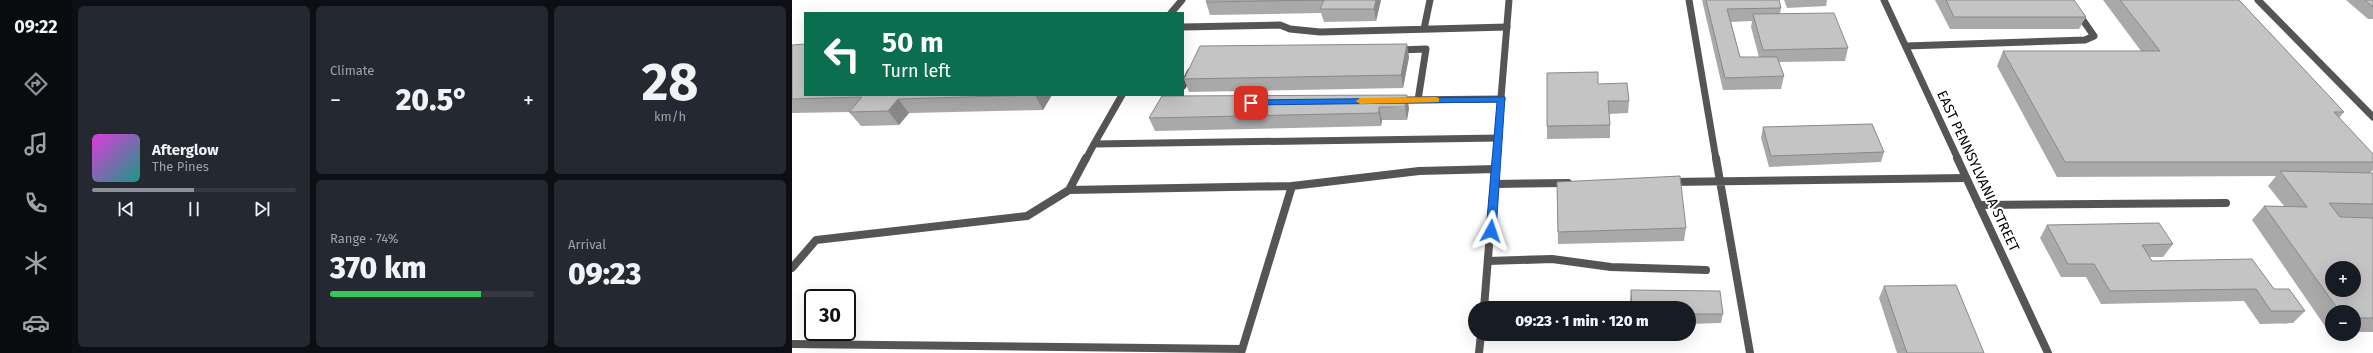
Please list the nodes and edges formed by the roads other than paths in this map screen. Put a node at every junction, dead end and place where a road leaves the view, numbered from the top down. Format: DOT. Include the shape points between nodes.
graph roads {
  1 [pos="1182,0"];
  2 [pos="1430,0"];
  3 [pos="1509,0"];
  4 [pos="1689,0"];
  5 [pos="1884,0"];
  6 [pos="2069,0"];
  7 [pos="2258,0"];
  8 [pos="1173,12"];
  9 [pos="1184,27"];
  10 [pos="1507,27"];
  11 [pos="1424,29"];
  12 [pos="1906,46"];
  13 [pos="1387,50"];
  14 [pos="1193,66"];
  15 [pos="1184,84"];
  16 [pos="1121,96"];
  17 [pos="1502,99"];
  18 [pos="1418,100"];
  19 [pos="1387,101"];
  20 [pos="2373,118"];
  21 [pos="1499,138"];
  22 [pos="1094,144"];
  23 [pos="1496,170"];
  24 [pos="1966,178"];
  25 [pos="1720,181"];
  26 [pos="1666,182"];
  27 [pos="1580,183"];
  28 [pos="1495,184"];
  29 [pos="1292,186"];
  30 [pos="1070,190"];
  31 [pos="2226,203"];
  32 [pos="1979,205"];
  33 [pos="1488,261"];
  34 [pos="792,268"];
  35 [pos="1706,270"];
  36 [pos="1485,301"];
  37 [pos="1480,341"];
  38 [pos="792,344"];
  39 [pos="1241,351"];
  40 [pos="1479,353"];
  41 [pos="1750,353"];
  42 [pos="2048,353"];
  1 -- 8 [label="street"];
  2 -- 11 [label="street"];
  3 -- 10 [label="street"];
  4 -- 25 [label="street"];
  5 -- 12 [label="street, EAST PENNSYLVANIA STREET"];
  6 -- 12 [label="street" via="2094,36 2085,40"];
  7 -- 20 [label="street"];
  9 -- 11 [label="street" via="1280,25 1290,29 1320,32"];
  10 -- 11 [label="street"];
  10 -- 17 [label="street"];
  12 -- 24 [label="street, EAST PENNSYLVANIA STREET"];
  13 -- 18 [label="street" via="1426,49"];
  14 -- 15 [label="street"];
  16 -- 22 [label="street"];
  17 -- 18 [label="street"];
  17 -- 21 [label="street"];
  18 -- 19 [label="street"];
  21 -- 22 [label="street"];
  21 -- 23 [label="street"];
  22 -- 30 [label="street"];
  23 -- 28 [label="street"];
  23 -- 29 [label="street" via="1419,171"];
  24 -- 25 [label="street"];
  24 -- 32 [label="street, EAST PENNSYLVANIA STREET"];
  25 -- 26 [label="street"];
  25 -- 41 [label="street"];
  27 -- 28 [label="street"];
  28 -- 33 [label="street"];
  29 -- 30 [label="street"];
  29 -- 39 [label="street"];
  30 -- 34 [label="street" via="1027,216 816,240"];
  31 -- 32 [label="street"];
  32 -- 42 [label="street, EAST PENNSYLVANIA STREET"];
  33 -- 35 [label="street" via="1552,259 1611,267"];
  33 -- 36 [label="street"];
  37 -- 40 [label="street"];
  38 -- 39 [label="street"];
}
